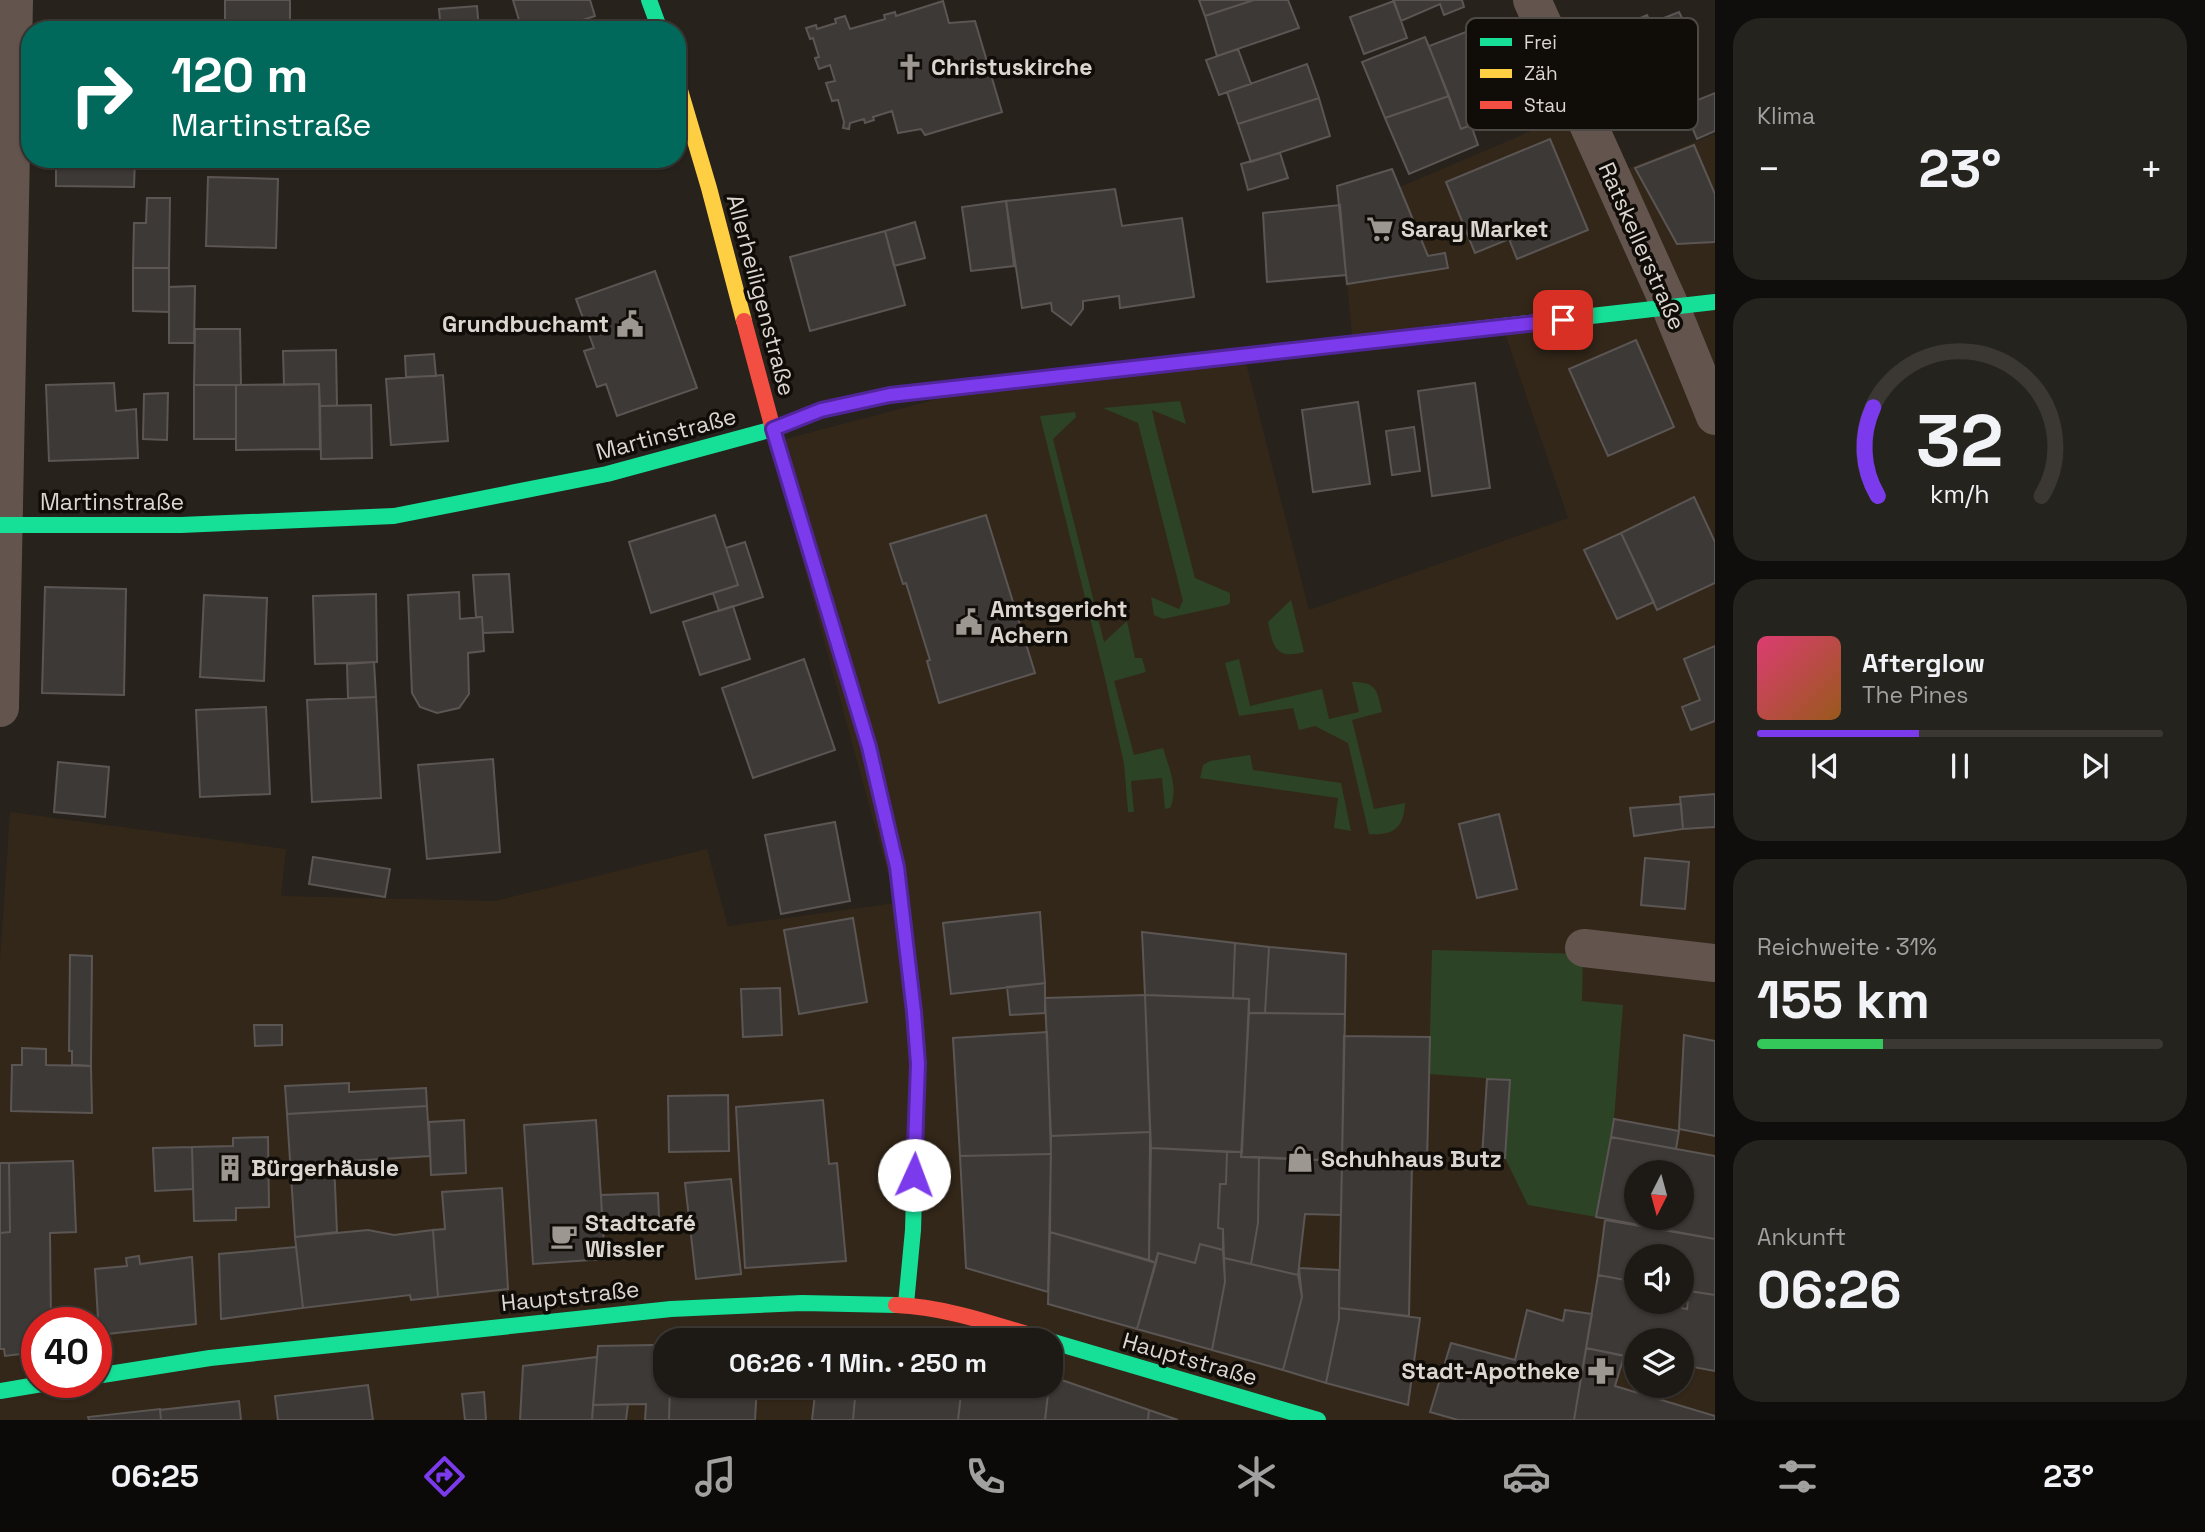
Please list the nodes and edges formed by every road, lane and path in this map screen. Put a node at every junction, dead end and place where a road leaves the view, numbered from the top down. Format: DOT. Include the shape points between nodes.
graph roads {
  1 [pos="14,0"];
  2 [pos="649,0"];
  3 [pos="1532,0"];
  4 [pos="1540,18"];
  5 [pos="657,21"];
  6 [pos="686,110"];
  7 [pos="1591,130"];
  8 [pos="1715,302"];
  9 [pos="1671,308"];
  10 [pos="1715,416"];
  11 [pos="773,429"];
  12 [pos="2,525"];
  13 [pos="0,708"];
  14 [pos="1584,948"];
  15 [pos="1715,963"];
  16 [pos="906,1304"];
  17 [pos="1004,1328"];
  18 [pos="1063,1345"];
  19 [pos="112,1373"];
  20 [pos="21,1388"];
  21 [pos="0,1391"];
  22 [pos="1318,1420"];
  1 -- 12 [label="street"];
  2 -- 5 [label="street"];
  3 -- 4 [label="street, Ratskellerstraße"];
  6 -- 11 [label="street, Allerheiligenstraße"];
  7 -- 9 [label="street, Ratskellerstraße"];
  8 -- 9 [label="street, Martinstraße"];
  9 -- 10 [label="street, Ratskellerstraße"];
  9 -- 11 [label="street, Martinstraße" via="890,395 821,410"];
  11 -- 12 [label="street, Martinstraße" via="607,474 394,516 180,525"];
  11 -- 16 [label="street, Allerheiligenstraße" via="869,747 897,867 918,1064"];
  12 -- 13 [label="street"];
  14 -- 15 [label="street"];
  16 -- 17 [label="street, Hauptstraße"];
  16 -- 19 [label="street, Hauptstraße" via="671,1309 210,1358"];
  18 -- 22 [label="street, Hauptstraße"];
  20 -- 21 [label="street"];
}
